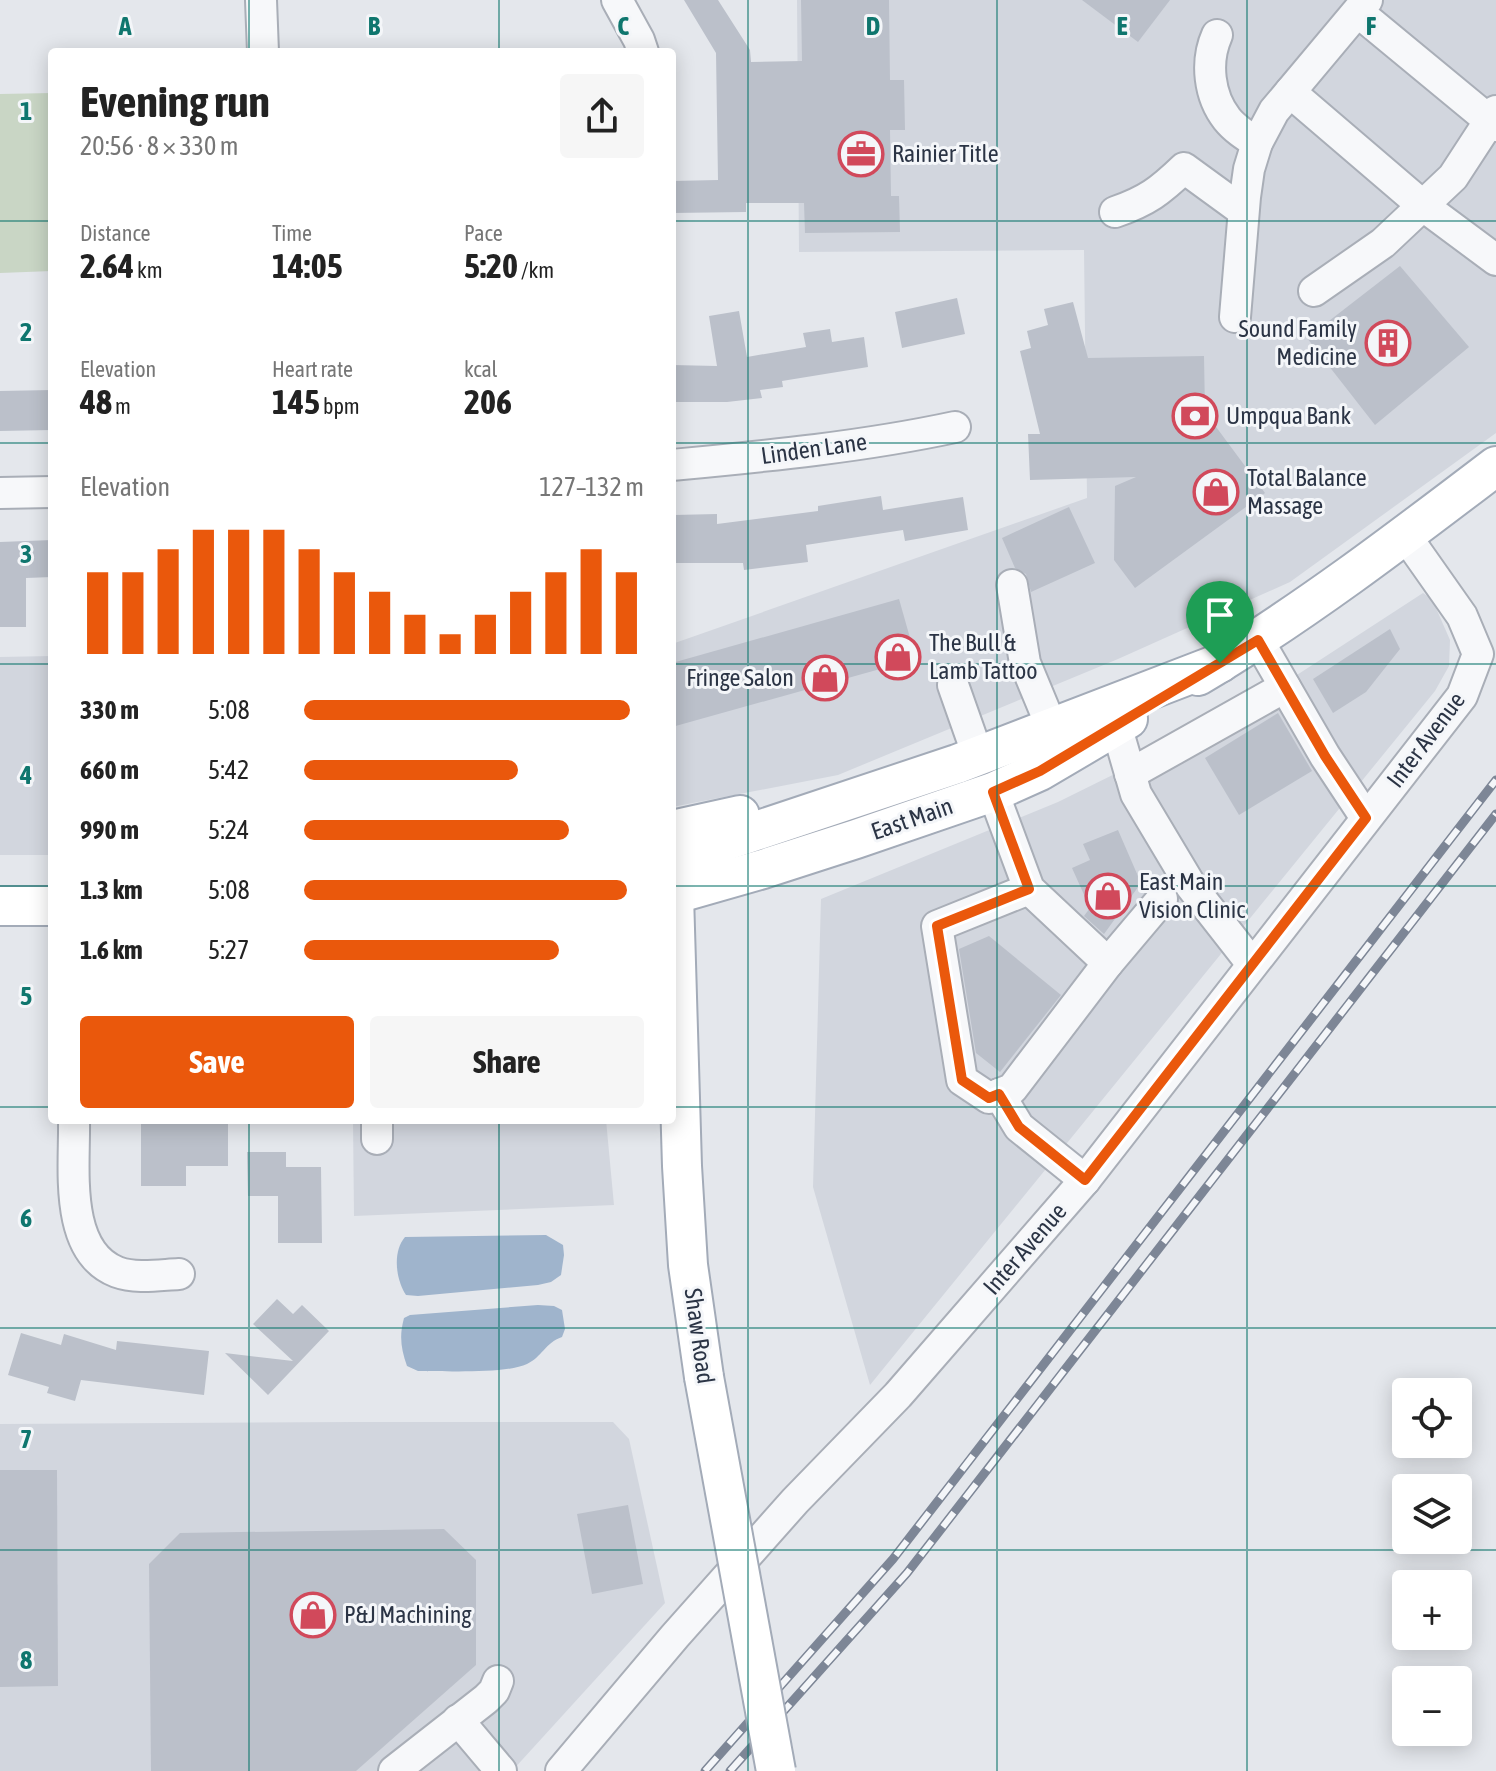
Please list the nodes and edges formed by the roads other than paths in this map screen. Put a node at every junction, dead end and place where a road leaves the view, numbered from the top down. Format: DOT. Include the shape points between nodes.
graph roads {
  1 [pos="261,0"];
  2 [pos="617,0"];
  3 [pos="1362,6"];
  4 [pos="1217,35"];
  5 [pos="263,48"];
  6 [pos="642,48"];
  7 [pos="1290,92"];
  8 [pos="1494,119"];
  9 [pos="1257,143"];
  10 [pos="1422,205"];
  11 [pos="1115,212"];
  12 [pos="1242,222"];
  13 [pos="1496,260"];
  14 [pos="1314,291"];
  15 [pos="1235,317"];
  16 [pos="955,427"];
  17 [pos="676,465"];
  18 [pos="1496,466"];
  19 [pos="48,492"];
  20 [pos="0,493"];
  21 [pos="1405,535"];
  22 [pos="1012,585"];
  23 [pos="1258,640"];
  24 [pos="1220,663"];
  25 [pos="953,685"];
  26 [pos="1285,687"];
  27 [pos="1116,725"];
  28 [pos="1052,728"];
  29 [pos="968,760"];
  30 [pos="1130,774"];
  31 [pos="993,792"];
  32 [pos="1366,818"];
  33 [pos="676,829"];
  34 [pos="676,888"];
  35 [pos="1029,889"];
  36 [pos="676,893"];
  37 [pos="1162,899"];
  38 [pos="0,906"];
  39 [pos="48,906"];
  40 [pos="1108,963"];
  41 [pos="1252,964"];
  42 [pos="676,972"];
  43 [pos="999,1094"];
  44 [pos="74,1124"];
  45 [pos="1085,1180"];
  46 [pos="179,1274"];
  47 [pos="498,1681"];
  48 [pos="458,1720"];
  49 [pos="394,1771"];
  50 [pos="501,1771"];
  51 [pos="561,1771"];
  52 [pos="776,1771"];
  1 -- 5 [label="street"];
  2 -- 6 [label="street"];
  3 -- 7 [label="street"];
  3 -- 8 [label="street"];
  4 -- 9 [label="street" via="1209,57 1217,103 1227,120"];
  7 -- 9 [label="street"];
  7 -- 10 [label="street"];
  8 -- 10 [label="street" via="1453,177"];
  9 -- 12 [label="street"];
  10 -- 13 [label="street"];
  10 -- 14 [label="street" via="1383,243"];
  11 -- 12 [label="street" via="1161,191 1184,168"];
  12 -- 15 [label="street"];
  16 -- 17 [label="street, Linden Lane"];
  18 -- 21 [label="main road, East Main"];
  19 -- 20 [label="street"];
  21 -- 23 [label="main road, East Main"];
  21 -- 32 [label="street, Inter Avenue" via="1462,616 1478,654 1462,696"];
  22 -- 28 [label="street" via="1025,663"];
  23 -- 24 [label="main road, East Main"];
  23 -- 26 [label="street"];
  24 -- 27 [label="main road, East Main"];
  24 -- 28 [label="main road, East Main"];
  25 -- 29 [label="street"];
  26 -- 30 [label="street"];
  26 -- 32 [label="street"];
  27 -- 30 [label="street"];
  27 -- 31 [label="main road, East Main" via="1040,771"];
  28 -- 29 [label="main road, East Main"];
  29 -- 33 [label="main road, East Main" via="825,799"];
  29 -- 34 [label="main road, East Main" via="702,849 687,864"];
  30 -- 41 [label="street" via="1136,794 1191,886"];
  31 -- 35 [label="street"];
  31 -- 36 [label="main road, East Main"];
  32 -- 41 [label="street, Inter Avenue"];
  35 -- 40 [label="street"];
  35 -- 43 [label="street" via="937,926 962,1080 989,1098"];
  37 -- 40 [label="street"];
  38 -- 39 [label="main road"];
  40 -- 43 [label="street" via="1012,1089"];
  41 -- 45 [label="street, Inter Avenue"];
  42 -- 52 [label="main road, Shaw Road, bridge" via="688,1265"];
  43 -- 45 [label="street" via="1019,1127"];
  44 -- 46 [label="street" via="77,1218 94,1256 117,1272"];
  45 -- 51 [label="street, Inter Avenue" via="898,1395 685,1625"];
  47 -- 48 [label="street" via="494,1691"];
  48 -- 49 [label="street"];
  48 -- 50 [label="street"];
}
